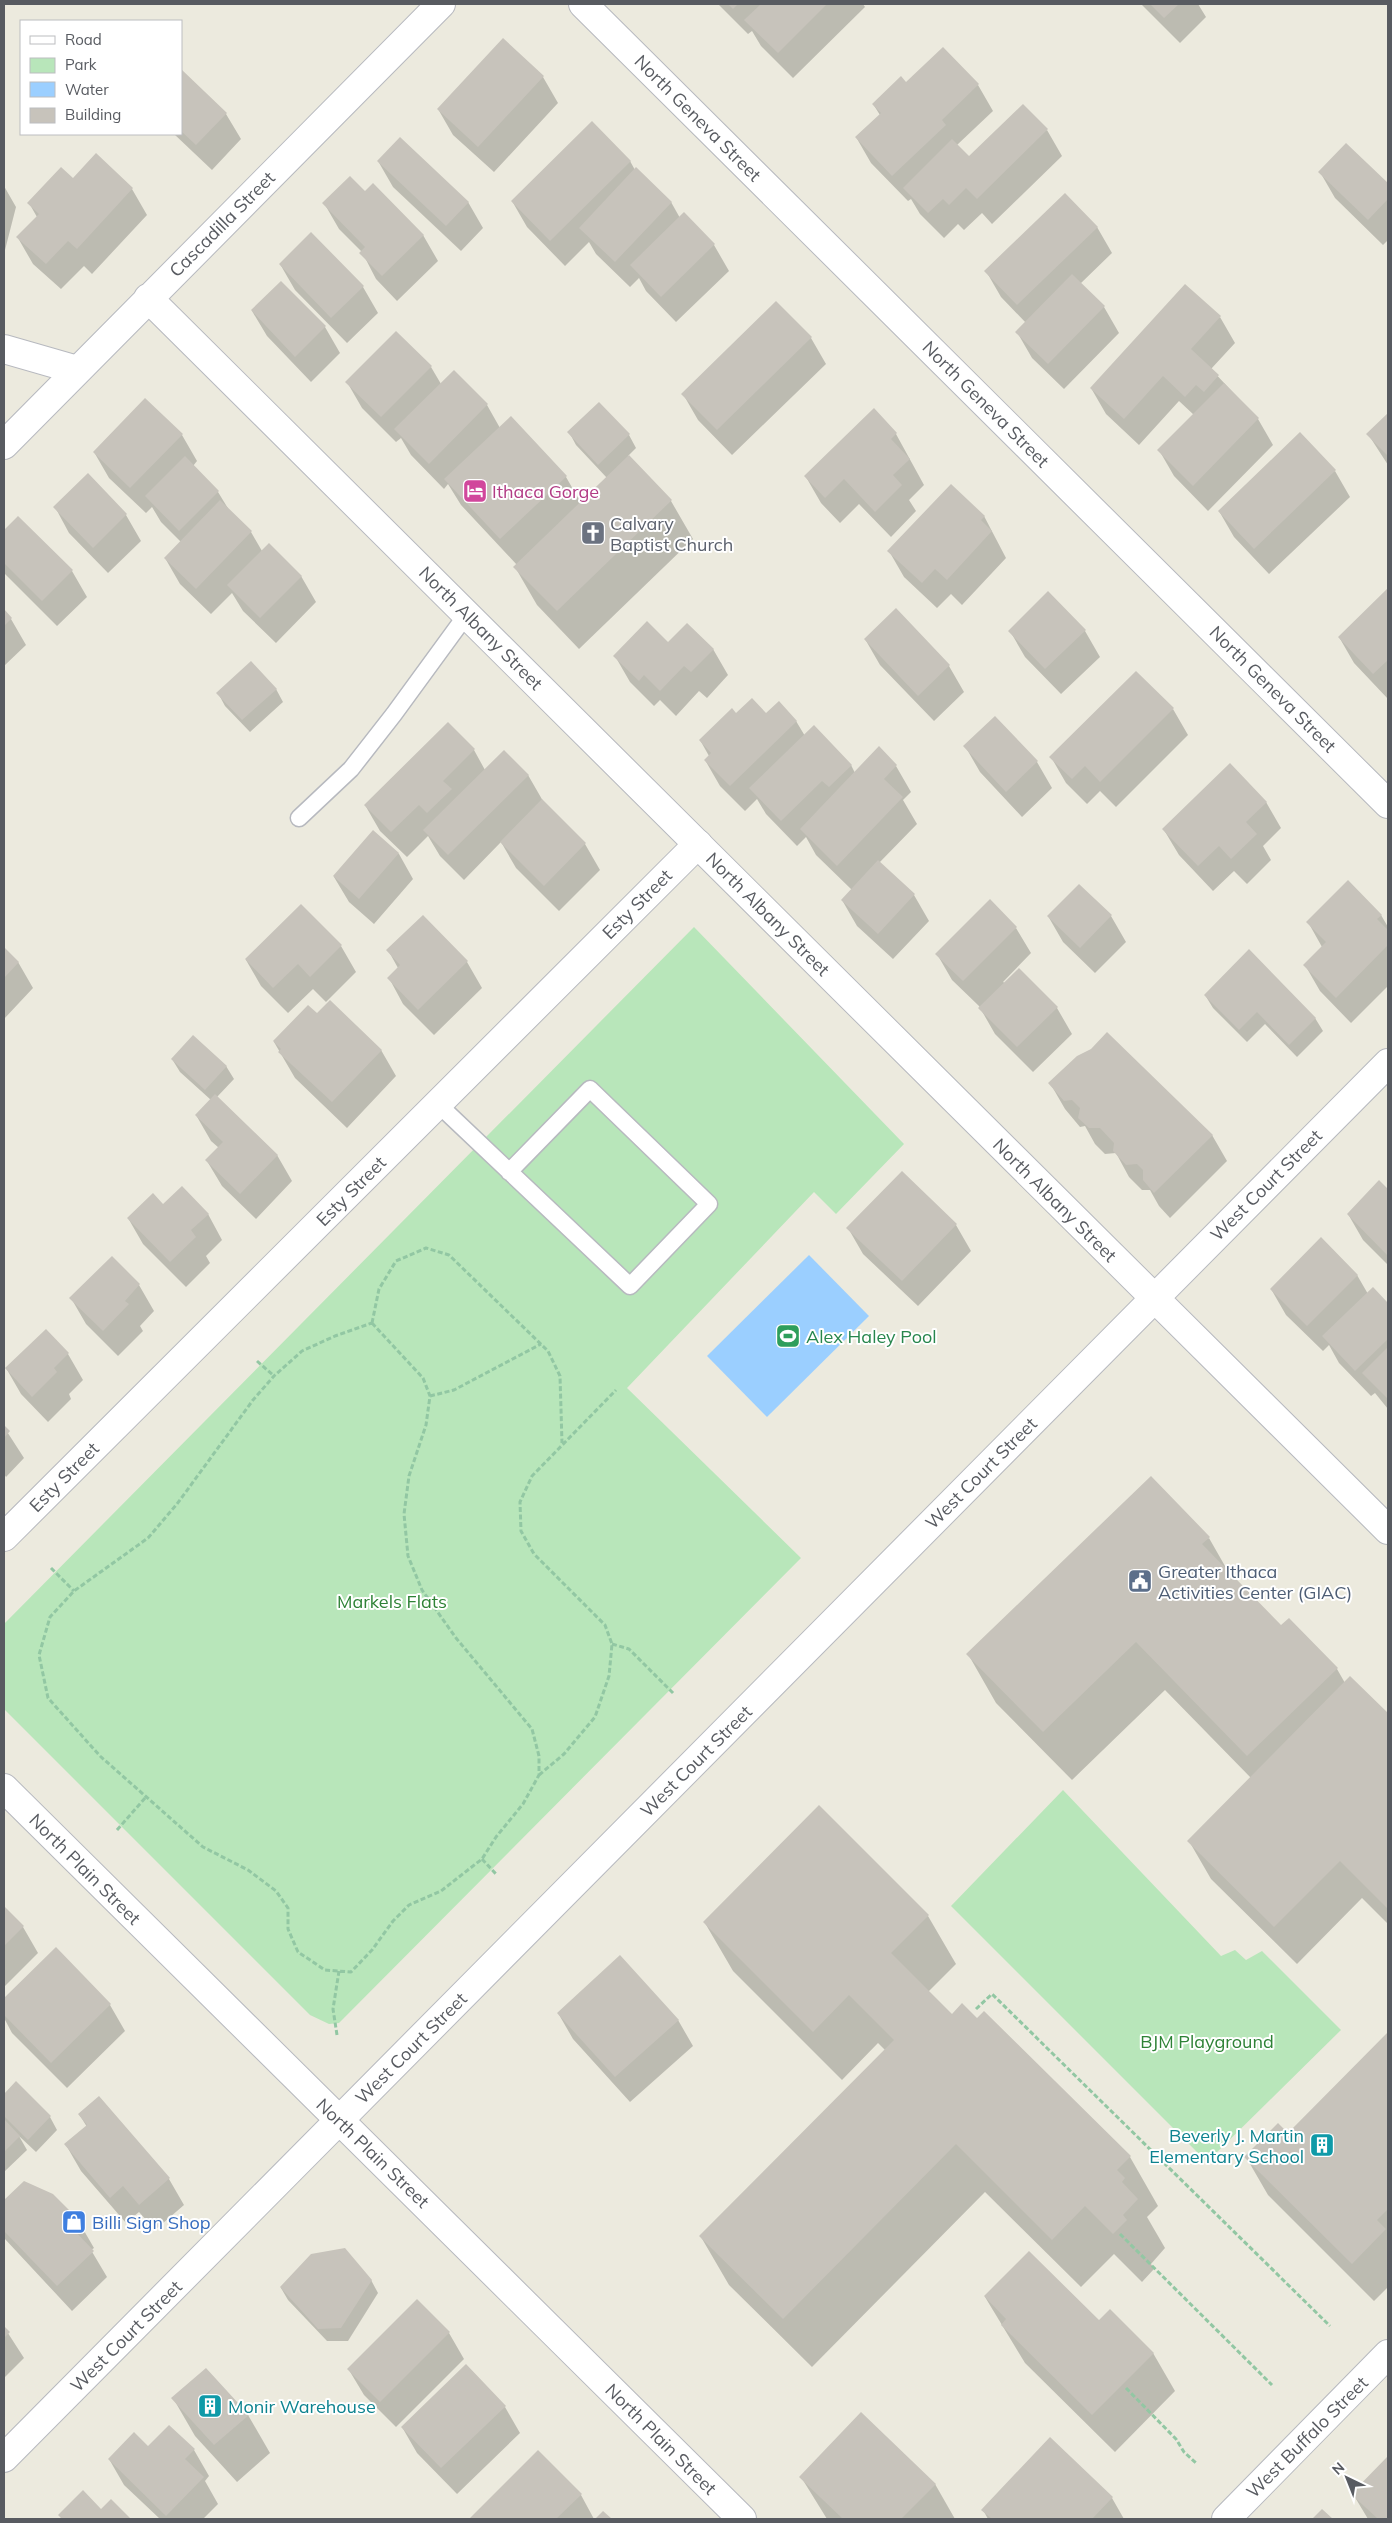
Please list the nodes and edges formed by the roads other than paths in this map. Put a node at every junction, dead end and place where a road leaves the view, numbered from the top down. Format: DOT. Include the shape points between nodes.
graph roads {
  1 [pos="442,4"];
  2 [pos="583,4"];
  3 [pos="148,298"];
  4 [pos="4,349"];
  5 [pos="77,370"];
  6 [pos="4,445"];
  7 [pos="466,614"];
  8 [pos="1388,804"];
  9 [pos="299,818"];
  10 [pos="698,844"];
  11 [pos="1388,1063"];
  12 [pos="438,1104"];
  13 [pos="510,1172"];
  14 [pos="1154,1298"];
  15 [pos="1388,1530"];
  16 [pos="4,1538"];
  17 [pos="4,1788"];
  18 [pos="340,2120"];
  19 [pos="1388,2354"];
  20 [pos="4,2458"];
  21 [pos="742,2519"];
  22 [pos="1226,2519"];
  1 -- 3 [label="street, Cascadilla Street"];
  2 -- 8 [label="street, North Geneva Street"];
  3 -- 5 [label="street, Cascadilla Street"];
  3 -- 7 [label="street, North Albany Street"];
  4 -- 5 [label="street"];
  5 -- 6 [label="street, Cascadilla Street"];
  7 -- 9 [label="lane" via="351,769"];
  7 -- 10 [label="street, North Albany Street"];
  10 -- 12 [label="street, Esty Street"];
  10 -- 14 [label="street, North Albany Street"];
  11 -- 14 [label="street, West Court Street"];
  12 -- 13 [label="lane"];
  12 -- 16 [label="street, Esty Street"];
  13 -- 13 [label="lane" via="590,1089 709,1204 630,1286"];
  14 -- 15 [label="street, North Albany Street"];
  14 -- 18 [label="street, West Court Street"];
  17 -- 18 [label="street, North Plain Street"];
  18 -- 20 [label="street, West Court Street"];
  18 -- 21 [label="street, North Plain Street"];
  19 -- 22 [label="street, West Buffalo Street"];
}
